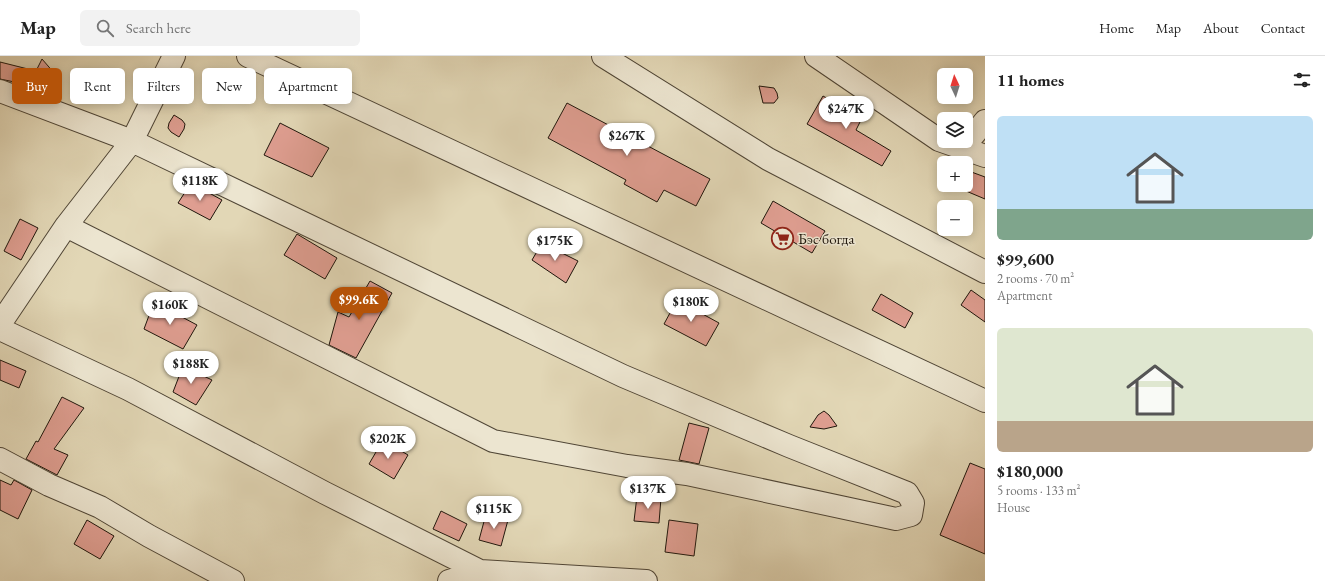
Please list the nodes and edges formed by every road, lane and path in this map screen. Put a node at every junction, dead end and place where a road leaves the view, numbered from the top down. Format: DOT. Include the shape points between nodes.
graph roads {
  1 [pos="174,56"];
  2 [pos="248,56"];
  3 [pos="603,56"];
  4 [pos="816,56"];
  5 [pos="0,91"];
  6 [pos="985,121"];
  7 [pos="132,141"];
  8 [pos="962,149"];
  9 [pos="985,156"];
  10 [pos="66,226"];
  11 [pos="985,272"];
  12 [pos="0,324"];
  13 [pos="0,329"];
  14 [pos="985,401"];
  15 [pos="0,459"];
  16 [pos="480,571"];
  17 [pos="233,581"];
  18 [pos="449,581"];
  19 [pos="646,581"];
  1 -- 7 [label="street"];
  2 -- 14 [label="street"];
  3 -- 11 [label="street" via="768,159"];
  4 -- 8 [label="street" via="938,140"];
  5 -- 7 [label="street"];
  6 -- 8 [label="street"];
  7 -- 10 [label="street"];
  7 -- 10 [label="street" via="623,376 908,494 913,503 911,515 896,519 687,474 627,466 493,441"];
  8 -- 9 [label="street"];
  10 -- 12 [label="street"];
  13 -- 16 [label="street" via="128,389"];
  15 -- 17 [label="street" via="49,485 100,507"];
  16 -- 18 [label="street"];
  16 -- 19 [label="street"];
}
